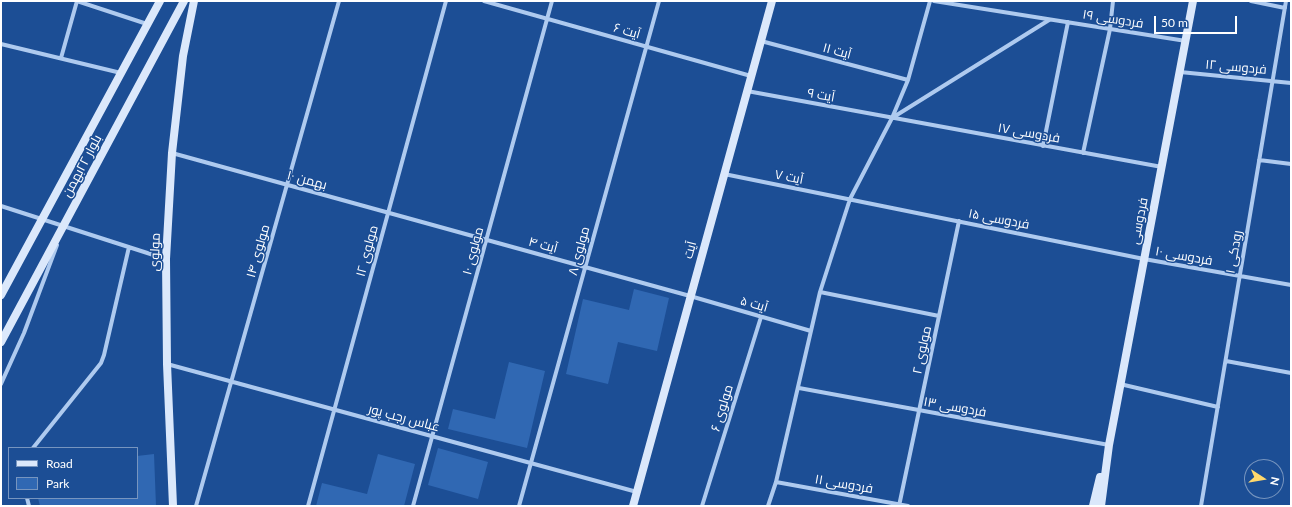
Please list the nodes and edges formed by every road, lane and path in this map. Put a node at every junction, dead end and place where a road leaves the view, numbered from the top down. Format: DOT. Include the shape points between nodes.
graph roads {
  1 [pos="77,1"];
  2 [pos="160,1"];
  3 [pos="184,1"];
  4 [pos="194,1"];
  5 [pos="339,1"];
  6 [pos="446,1"];
  7 [pos="484,1"];
  8 [pos="552,1"];
  9 [pos="659,1"];
  10 [pos="772,1"];
  11 [pos="930,1"];
  12 [pos="934,1"];
  13 [pos="1113,1"];
  14 [pos="1193,1"];
  15 [pos="1251,1"];
  16 [pos="1286,1"];
  17 [pos="1285,8"];
  18 [pos="547,19"];
  19 [pos="1049,19"];
  20 [pos="1068,22"];
  21 [pos="147,24"];
  22 [pos="1110,29"];
  23 [pos="760,41"];
  24 [pos="1186,41"];
  25 [pos="1,44"];
  26 [pos="646,47"];
  27 [pos="61,58"];
  28 [pos="1180,72"];
  29 [pos="121,73"];
  30 [pos="751,76"];
  31 [pos="908,80"];
  32 [pos="1273,80"];
  33 [pos="1291,83"];
  34 [pos="747,92"];
  35 [pos="892,118"];
  36 [pos="1043,146"];
  37 [pos="172,153"];
  38 [pos="1082,153"];
  39 [pos="1259,160"];
  40 [pos="1291,164"];
  41 [pos="1162,167"];
  42 [pos="724,174"];
  43 [pos="287,185"];
  44 [pos="850,199"];
  45 [pos="1,206"];
  46 [pos="388,213"];
  47 [pos="42,218"];
  48 [pos="959,221"];
  49 [pos="64,226"];
  50 [pos="437,226"];
  51 [pos="486,240"];
  52 [pos="129,248"];
  53 [pos="1144,258"];
  54 [pos="166,259"];
  55 [pos="585,267"];
  56 [pos="1240,276"];
  57 [pos="1291,285"];
  58 [pos="820,292"];
  59 [pos="1,295"];
  60 [pos="690,296"];
  61 [pos="939,316"];
  62 [pos="761,317"];
  63 [pos="811,331"];
  64 [pos="1,342"];
  65 [pos="1226,361"];
  66 [pos="167,364"];
  67 [pos="1291,373"];
  68 [pos="232,382"];
  69 [pos="1,384"];
  70 [pos="1120,384"];
  71 [pos="799,388"];
  72 [pos="1218,407"];
  73 [pos="334,409"];
  74 [pos="919,410"];
  75 [pos="432,436"];
  76 [pos="1109,445"];
  77 [pos="34,447"];
  78 [pos="531,463"];
  79 [pos="776,482"];
  80 [pos="637,492"];
  81 [pos="899,505"];
  82 [pos="173,506"];
  83 [pos="196,506"];
  84 [pos="308,506"];
  85 [pos="413,506"];
  86 [pos="519,506"];
  87 [pos="633,506"];
  88 [pos="702,506"];
  89 [pos="768,506"];
  90 [pos="908,506"];
  91 [pos="1093,506"];
  92 [pos="1101,506"];
  93 [pos="1201,506"];
  1 -- 21 [label="street"];
  1 -- 27 [label="street"];
  2 -- 21 [label="main road, بلوار ۲۲بهمن"];
  3 -- 49 [label="main road, بلوار ۲۲بهمن"];
  4 -- 37 [label="main road, مولوی" via="183,56"];
  5 -- 43 [label="street, مولوی ۱۴"];
  6 -- 46 [label="street, مولوی ۱۲"];
  7 -- 18 [label="street, آیت ۶"];
  8 -- 18 [label="street, مولوی ۱۰"];
  9 -- 26 [label="street, مولوی ۸"];
  10 -- 23 [label="main road, آیت"];
  11 -- 31 [label="street"];
  12 -- 19 [label="street, فردوسی ۱۹"];
  13 -- 22 [label="street"];
  14 -- 24 [label="main road, فردوسی"];
  15 -- 17 [label="street"];
  16 -- 17 [label="street, رودکی ۱"];
  17 -- 32 [label="street, رودکی ۱"];
  18 -- 26 [label="street, آیت ۶"];
  18 -- 51 [label="street, مولوی ۱۰"];
  19 -- 20 [label="street, فردوسی ۱۹"];
  19 -- 35 [label="street"];
  20 -- 22 [label="street, فردوسی ۱۹"];
  20 -- 36 [label="street"];
  21 -- 29 [label="main road, بلوار ۲۲بهمن"];
  22 -- 24 [label="street, فردوسی ۱۹"];
  22 -- 38 [label="street"];
  23 -- 30 [label="main road, آیت"];
  23 -- 31 [label="street, آیت ۱۱"];
  24 -- 28 [label="main road, فردوسی"];
  25 -- 27 [label="street"];
  26 -- 30 [label="street, آیت ۶"];
  26 -- 55 [label="street, مولوی ۸"];
  27 -- 29 [label="street"];
  28 -- 32 [label="street, فردوسی ۱۲"];
  28 -- 41 [label="main road, فردوسی"];
  29 -- 47 [label="main road, بلوار ۲۲بهمن"];
  30 -- 34 [label="main road, آیت"];
  31 -- 35 [label="street"];
  32 -- 33 [label="street, فردوسی ۱۲"];
  32 -- 39 [label="street, رودکی ۱"];
  34 -- 35 [label="street, آیت ۹"];
  34 -- 42 [label="main road, آیت"];
  35 -- 36 [label="street, فردوسی ۱۷"];
  35 -- 44 [label="street"];
  36 -- 38 [label="street, فردوسی ۱۷"];
  37 -- 43 [label="street, بهمن ۱۰"];
  37 -- 54 [label="main road, مولوی"];
  38 -- 41 [label="street, فردوسی ۱۷"];
  39 -- 40 [label="street"];
  39 -- 56 [label="street, رودکی ۱"];
  41 -- 53 [label="main road, فردوسی"];
  42 -- 44 [label="street, آیت ۷"];
  42 -- 60 [label="main road, آیت"];
  43 -- 46 [label="street, بهمن ۱۰"];
  43 -- 68 [label="street, مولوی ۱۴"];
  44 -- 48 [label="street, فردوسی ۱۵"];
  44 -- 58 [label="street"];
  45 -- 47 [label="street"];
  46 -- 50 [label="street, بهمن ۱۰"];
  46 -- 73 [label="street, مولوی ۱۲"];
  47 -- 49 [label="street"];
  47 -- 59 [label="main road, بلوار ۲۲بهمن"];
  48 -- 53 [label="street, فردوسی ۱۵"];
  48 -- 61 [label="street, مولوی ۲"];
  49 -- 52 [label="street"];
  49 -- 64 [label="main road, بلوار ۲۲بهمن"];
  49 -- 69 [label="street" via="24,332"];
  50 -- 51 [label="street, آیت ۴"];
  51 -- 55 [label="street, آیت ۴"];
  51 -- 75 [label="street, مولوی ۱۰"];
  52 -- 54 [label="street"];
  52 -- 77 [label="street" via="101,363"];
  53 -- 56 [label="street, فردوسی ۱۰"];
  53 -- 70 [label="main road, فردوسی"];
  54 -- 66 [label="main road, مولوی"];
  55 -- 60 [label="street, آیت ۴"];
  55 -- 78 [label="street, مولوی ۸"];
  56 -- 57 [label="street, فردوسی ۱۰"];
  56 -- 65 [label="street, رودکی ۱"];
  58 -- 61 [label="street"];
  58 -- 63 [label="street"];
  60 -- 62 [label="street, آیت ۵"];
  60 -- 80 [label="main road, آیت"];
  61 -- 74 [label="street, مولوی ۲"];
  62 -- 63 [label="street, آیت ۵"];
  62 -- 88 [label="street, مولوی ۶"];
  63 -- 71 [label="street"];
  65 -- 67 [label="street"];
  65 -- 72 [label="street, رودکی ۱"];
  66 -- 68 [label="street, عباس رجب پور"];
  66 -- 82 [label="main road, مولوی"];
  68 -- 73 [label="street, عباس رجب پور"];
  68 -- 83 [label="street, مولوی ۱۴"];
  70 -- 72 [label="street"];
  70 -- 76 [label="main road, فردوسی"];
  71 -- 74 [label="street, فردوسی ۱۳"];
  71 -- 79 [label="street"];
  72 -- 93 [label="street, رودکی ۱"];
  73 -- 75 [label="street, عباس رجب پور"];
  73 -- 84 [label="street, مولوی ۱۲"];
  74 -- 76 [label="street, فردوسی ۱۳"];
  74 -- 81 [label="street, مولوی ۲"];
  75 -- 78 [label="street, عباس رجب پور"];
  75 -- 85 [label="street, مولوی ۱۰"];
  76 -- 91 [label="main road, فردوسی"];
  76 -- 92 [label="main road, فردوسی"];
  78 -- 80 [label="street, عباس رجب پور"];
  78 -- 86 [label="street, مولوی ۸"];
  79 -- 81 [label="street, فردوسی ۱۱"];
  79 -- 89 [label="street"];
  80 -- 87 [label="main road, آیت"];
  81 -- 90 [label="street, فردوسی ۱۱"];
}
